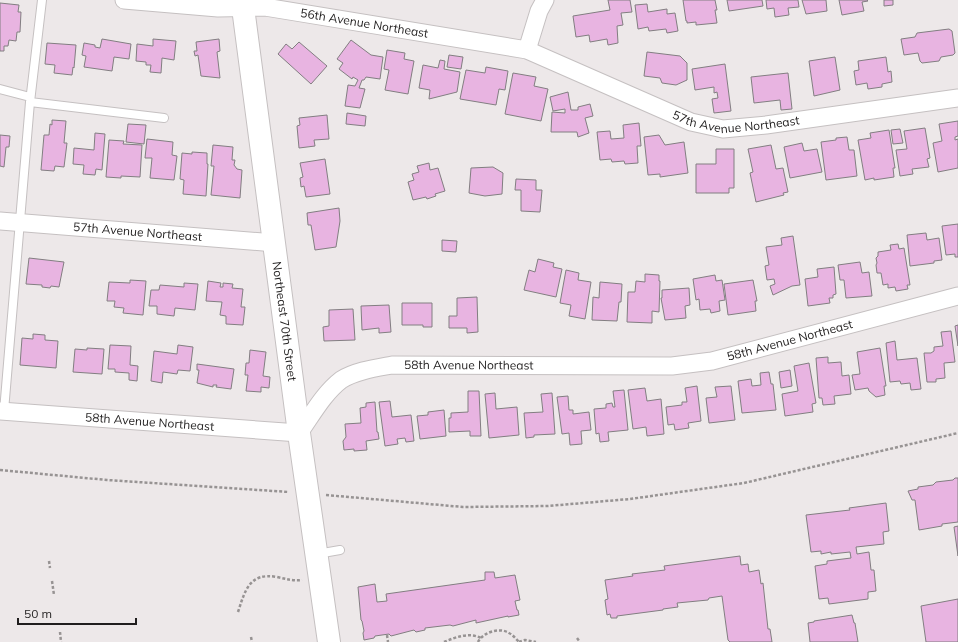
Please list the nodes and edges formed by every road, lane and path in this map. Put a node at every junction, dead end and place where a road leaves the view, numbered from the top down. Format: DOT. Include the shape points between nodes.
graph roads {
  1 [pos="42,0"];
  2 [pos="124,0"];
  3 [pos="545,0"];
  4 [pos="243,4"];
  5 [pos="527,50"];
  6 [pos="0,90"];
  7 [pos="958,98"];
  8 [pos="30,99"];
  9 [pos="164,118"];
  10 [pos="0,221"];
  11 [pos="20,224"];
  12 [pos="274,243"];
  13 [pos="958,296"];
  14 [pos="2,411"];
  15 [pos="299,433"];
  16 [pos="958,433"];
  17 [pos="0,470"];
  18 [pos="292,492"];
  19 [pos="327,495"];
  20 [pos="340,550"];
  21 [pos="316,554"];
  22 [pos="49,561"];
  23 [pos="50,568"];
  24 [pos="303,580"];
  25 [pos="52,581"];
  26 [pos="54,594"];
  27 [pos="238,612"];
  28 [pos="60,632"];
  29 [pos="387,635"];
  30 [pos="251,637"];
  31 [pos="481,638"];
  32 [pos="577,638"];
  33 [pos="61,642"];
  34 [pos="252,642"];
  35 [pos="329,642"];
  36 [pos="388,642"];
  37 [pos="444,642"];
  38 [pos="478,642"];
  39 [pos="519,642"];
  40 [pos="536,642"];
  41 [pos="580,642"];
  1 -- 8 [label="lane"];
  2 -- 4 [label="street, 56th Avenue Northeast" via="218,8"];
  3 -- 5 [label="street"];
  4 -- 5 [label="street, 56th Avenue Northeast"];
  4 -- 12 [label="main road, Northeast 70th Street"];
  5 -- 7 [label="street, 57th Avenue Northeast" via="691,122 723,130"];
  6 -- 8 [label="lane"];
  8 -- 9 [label="lane"];
  8 -- 11 [label="lane"];
  10 -- 11 [label="street, 57th Avenue Northeast"];
  11 -- 12 [label="street, 57th Avenue Northeast"];
  11 -- 14 [label="lane"];
  12 -- 15 [label="main road, Northeast 70th Street"];
  13 -- 15 [label="street, 58th Avenue Northeast" via="712,361 672,366 399,365 369,369 342,380 324,396"];
  14 -- 15 [label="street, 58th Avenue Northeast"];
  15 -- 21 [label="main road, Northeast 70th Street"];
  16 -- 19 [label="path" via="744,483 630,499 548,506 463,507"];
  17 -- 18 [label="path"];
  20 -- 21 [label="lane"];
  21 -- 35 [label="main road, Northeast 70th Street"];
  22 -- 23 [label="path"];
  24 -- 27 [label="path" via="268,577 254,581 245,590"];
  25 -- 26 [label="path"];
  28 -- 33 [label="path"];
  29 -- 36 [label="path"];
  30 -- 34 [label="path"];
  31 -- 37 [label="path" via="470,635"];
  31 -- 38 [label="path"];
  31 -- 39 [label="path" via="491,632 503,630"];
  32 -- 41 [label="path"];
  39 -- 40 [label="path"];
}
